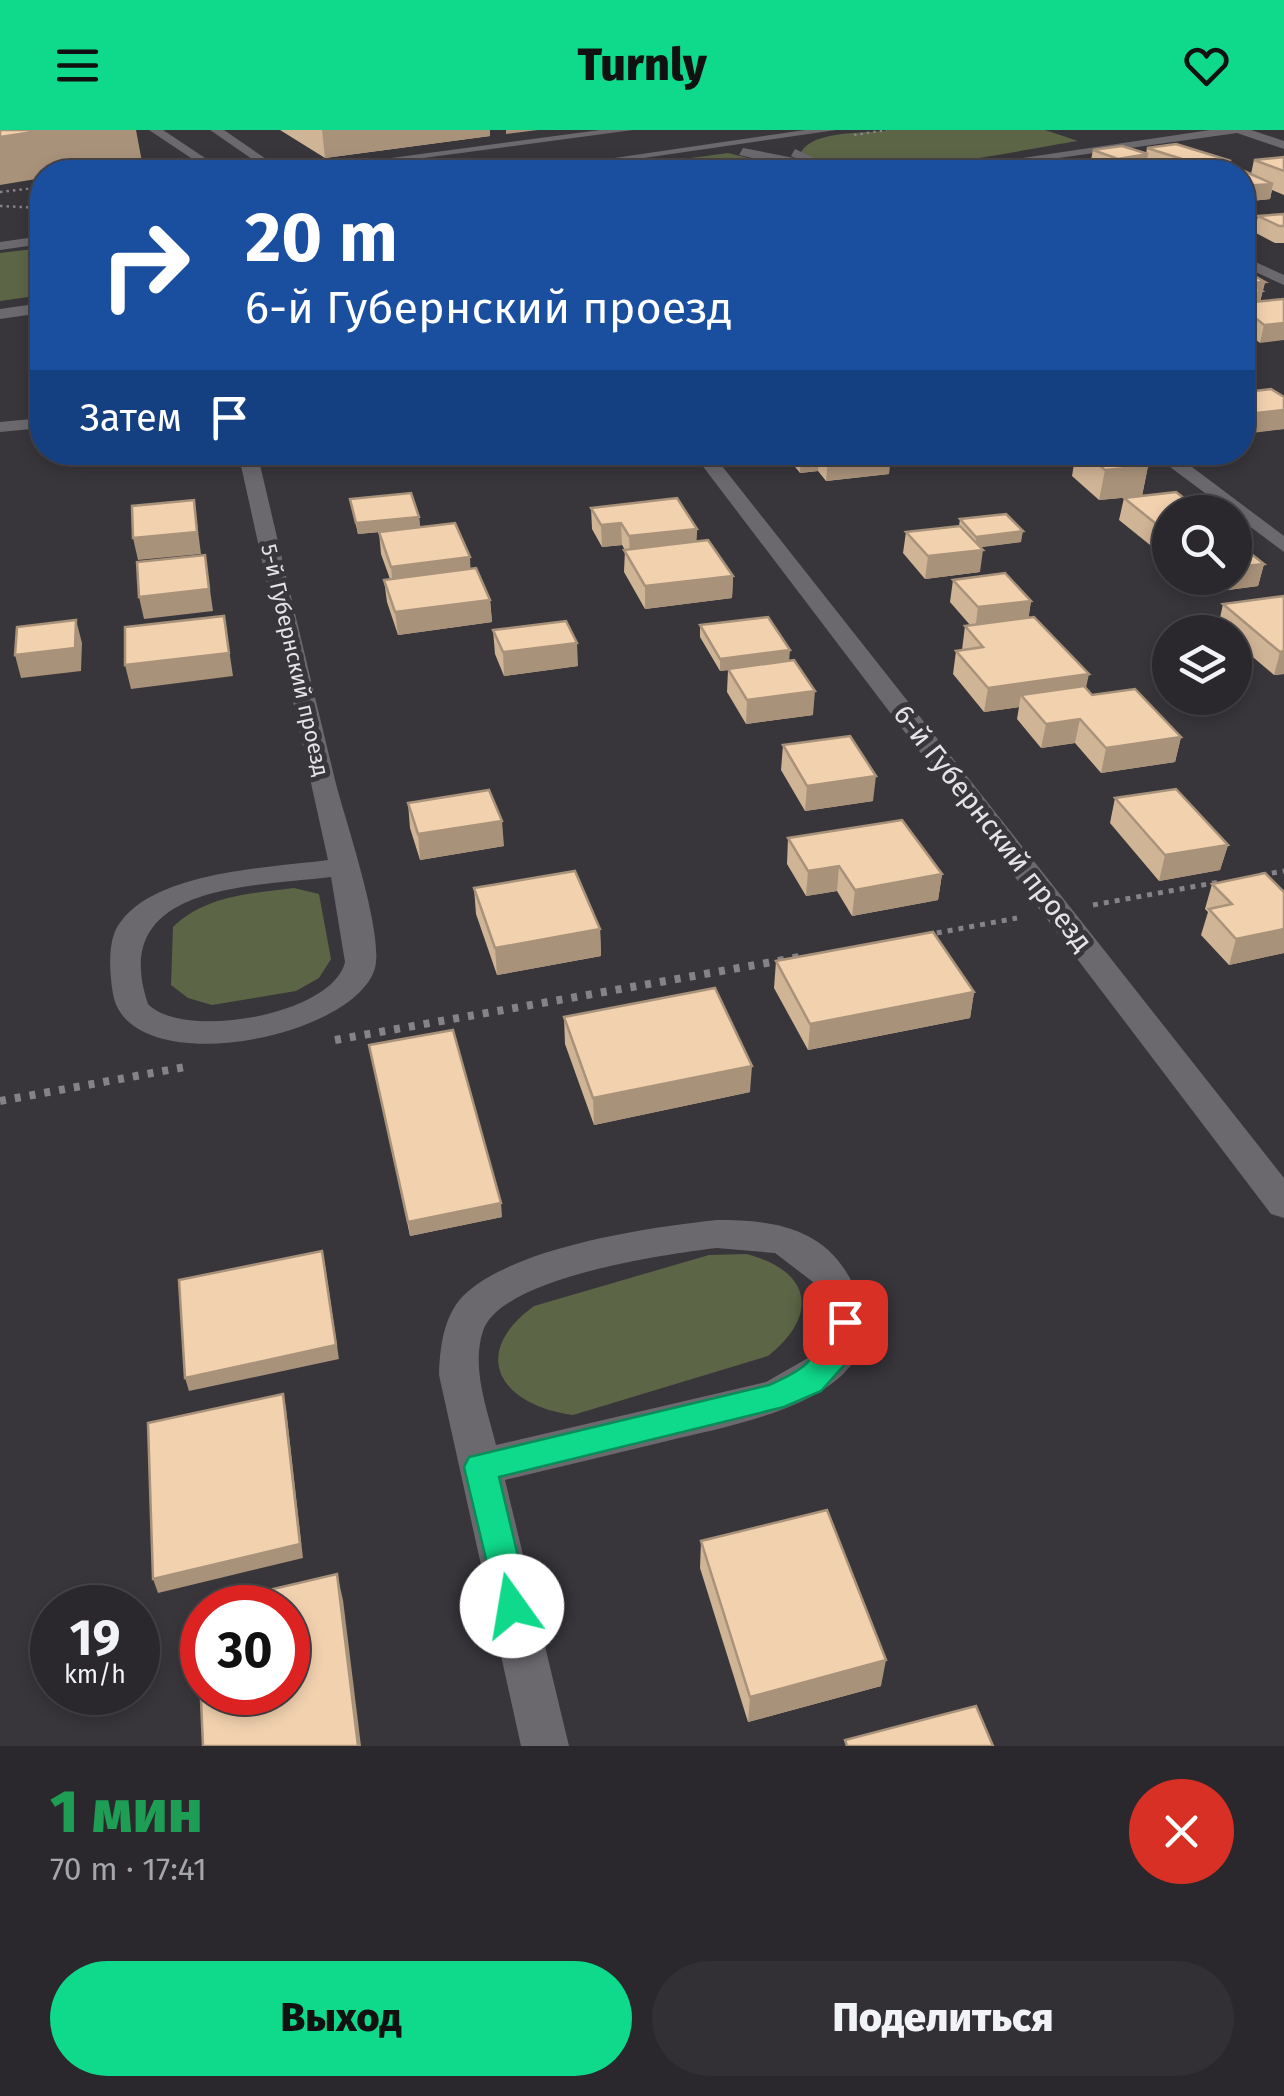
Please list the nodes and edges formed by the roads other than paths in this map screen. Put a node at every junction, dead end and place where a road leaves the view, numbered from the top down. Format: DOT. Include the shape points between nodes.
graph roads {
  1 [pos="155,130"];
  2 [pos="216,130"];
  3 [pos="626,130"];
  4 [pos="831,130"];
  5 [pos="1237,130"];
  6 [pos="777,133"];
  7 [pos="1284,145"];
  8 [pos="1112,146"];
  9 [pos="674,152"];
  10 [pos="1152,158"];
  11 [pos="201,160"];
  12 [pos="261,160"];
  13 [pos="388,160"];
  14 [pos="614,160"];
  15 [pos="781,160"];
  16 [pos="802,160"];
  17 [pos="1019,160"];
  18 [pos="30,242"];
  19 [pos="0,246"];
  20 [pos="1255,267"];
  21 [pos="1284,282"];
  22 [pos="30,310"];
  23 [pos="0,314"];
  24 [pos="30,424"];
  25 [pos="0,427"];
  26 [pos="251,465"];
  27 [pos="711,465"];
  28 [pos="1176,465"];
  29 [pos="1284,546"];
  30 [pos="342,867"];
  31 [pos="1284,1204"];
  32 [pos="480,1467"];
  33 [pos="545,1746"];
  1 -- 11 [label="street"];
  2 -- 12 [label="street"];
  3 -- 13 [label="street"];
  4 -- 6 [label="street"];
  4 -- 16 [label="street" via="797,142 794,151"];
  5 -- 7 [label="street"];
  5 -- 8 [label="street"];
  6 -- 9 [label="street"];
  8 -- 10 [label="street"];
  8 -- 17 [label="street"];
  9 -- 14 [label="street"];
  9 -- 15 [label="street"];
  18 -- 19 [label="street"];
  20 -- 21 [label="street"];
  22 -- 23 [label="street"];
  24 -- 25 [label="street"];
  26 -- 30 [label="street, 5-й Губернский проезд"];
  27 -- 31 [label="street, 6-й Губернский проезд"];
  28 -- 29 [label="street"];
  30 -- 30 [label="street, 5-й Губернский проезд" via="206,888 149,910 132,928 126,948 135,1011 155,1026 185,1034 215,1032 318,1009 344,992 359,972 361,952"];
  32 -- 32 [label="street" via="773,1398 810,1382 835,1354 845,1322 838,1289 817,1260 785,1240 747,1230 579,1261 505,1284 476,1308 460,1340 459,1376"];
  32 -- 33 [label="street"];
}
